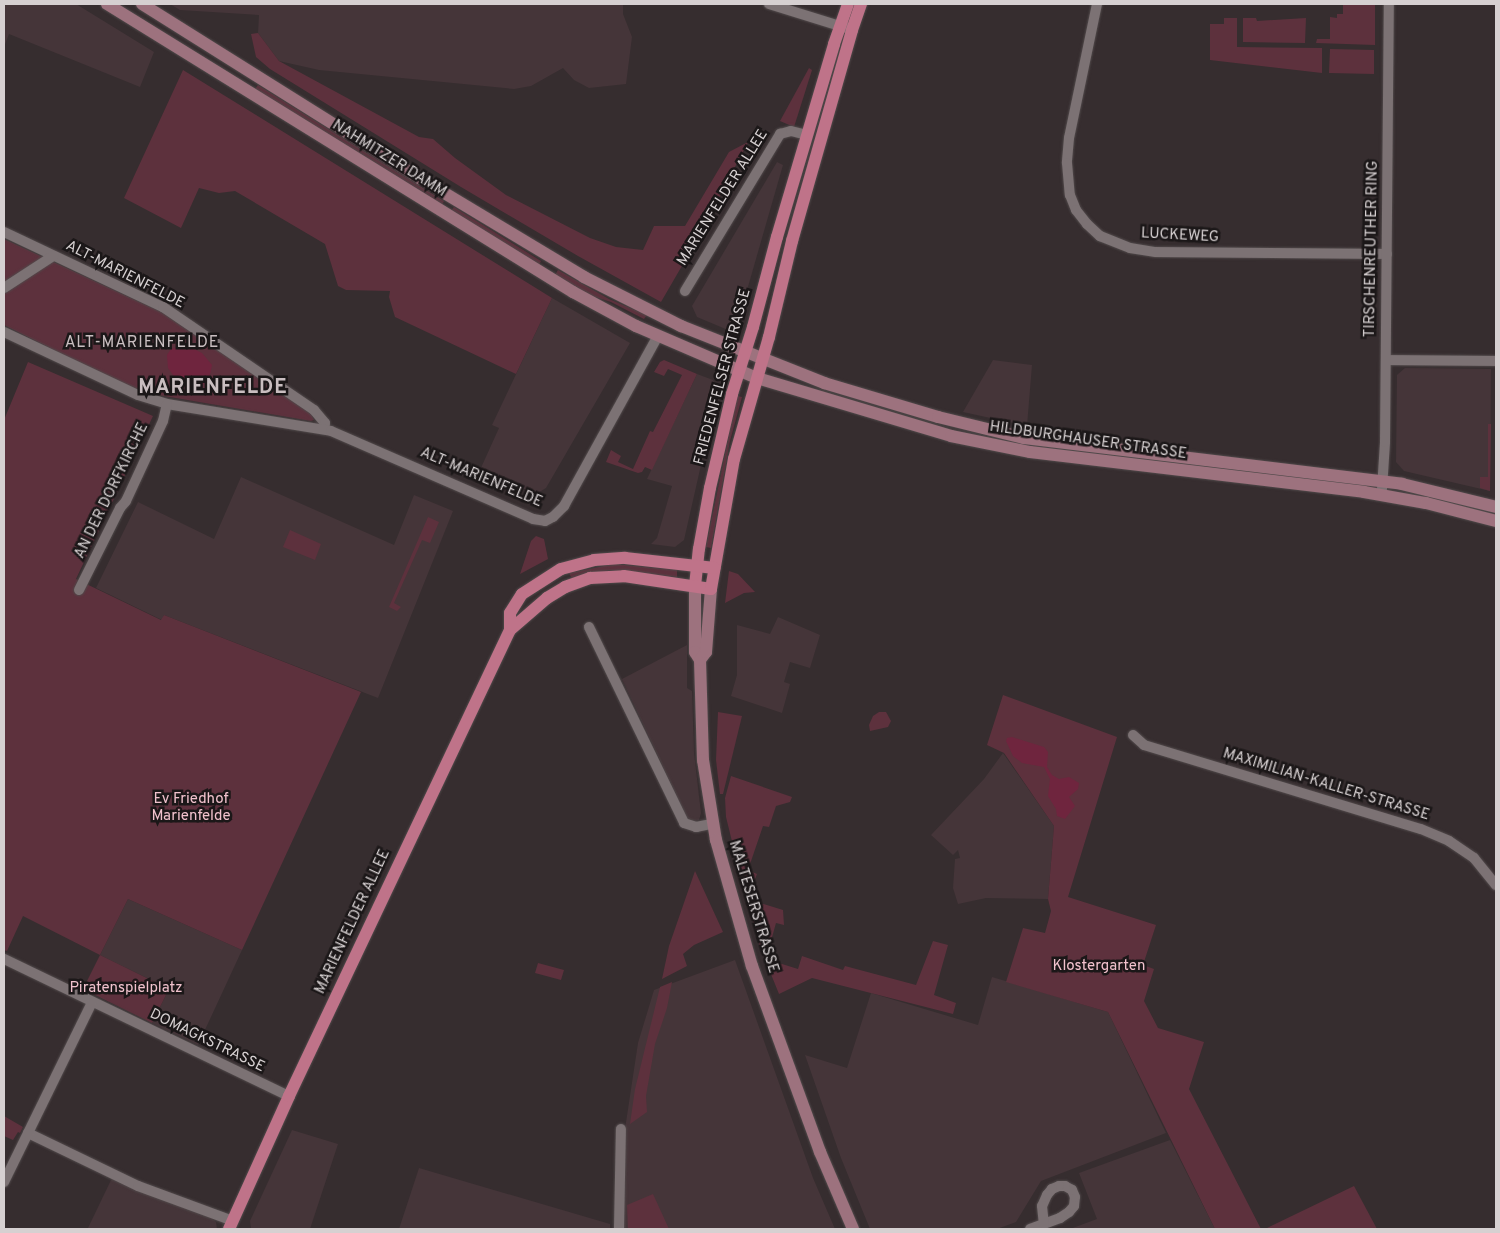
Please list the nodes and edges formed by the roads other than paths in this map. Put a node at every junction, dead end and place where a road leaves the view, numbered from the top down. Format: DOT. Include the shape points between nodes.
graph roads {
  1 [pos="107,4"];
  2 [pos="142,4"];
  3 [pos="769,4"];
  4 [pos="848,4"];
  5 [pos="861,4"];
  6 [pos="1097,4"];
  7 [pos="1389,4"];
  8 [pos="839,25"];
  9 [pos="852,30"];
  10 [pos="806,135"];
  11 [pos="4,232"];
  12 [pos="1387,254"];
  13 [pos="53,256"];
  14 [pos="4,288"];
  15 [pos="685,291"];
  16 [pos="667,319"];
  17 [pos="4,332"];
  18 [pos="658,336"];
  19 [pos="746,352"];
  20 [pos="762,359"];
  21 [pos="1386,360"];
  22 [pos="1496,361"];
  23 [pos="739,371"];
  24 [pos="757,378"];
  25 [pos="167,404"];
  26 [pos="324,429"];
  27 [pos="1383,482"];
  28 [pos="1382,495"];
  29 [pos="1496,507"];
  30 [pos="1496,521"];
  31 [pos="697,566"];
  32 [pos="714,568"];
  33 [pos="695,586"];
  34 [pos="712,589"];
  35 [pos="79,590"];
  36 [pos="589,627"];
  37 [pos="510,630"];
  38 [pos="700,660"];
  39 [pos="1133,735"];
  40 [pos="712,824"];
  41 [pos="1496,885"];
  42 [pos="4,959"];
  43 [pos="92,1002"];
  44 [pos="289,1096"];
  45 [pos="621,1129"];
  46 [pos="28,1133"];
  47 [pos="4,1182"];
  48 [pos="1044,1224"];
  49 [pos="231,1225"];
  50 [pos="619,1229"];
  51 [pos="852,1229"];
  52 [pos="1030,1229"];
  1 -- 18 [label="main road, NAHMITZER DAMM" via="544,275"];
  2 -- 16 [label="main road, NAHMITZER DAMM" via="521,240 584,277"];
  3 -- 8 [label="street"];
  4 -- 8 [label="main road"];
  5 -- 9 [label="main road"];
  6 -- 12 [label="street, LUCKEWEG" via="1069,138 1067,163 1070,195 1076,210 1100,236 1130,248 1156,252"];
  7 -- 12 [label="street, TIRSCHENREUTHER RING"];
  8 -- 9 [label="street"];
  8 -- 10 [label="main road"];
  9 -- 20 [label="main road, FRIEDENFELSER STRASSE"];
  10 -- 15 [label="street, MARIENFELDER ALLEE" via="791,131 780,134"];
  10 -- 19 [label="main road, FRIEDENFELSER STRASSE"];
  11 -- 13 [label="street, ALT-MARIENFELDE"];
  12 -- 21 [label="street, TIRSCHENREUTHER RING"];
  13 -- 14 [label="street, ALT-MARIENFELDE"];
  13 -- 26 [label="street, ALT-MARIENFELDE" via="162,307 314,410 325,423"];
  16 -- 18 [label="main road"];
  16 -- 19 [label="main road"];
  17 -- 25 [label="street, ALT-MARIENFELDE" via="126,391"];
  18 -- 23 [label="main road, HILDBURGHAUSER STRASSE"];
  18 -- 26 [label="street, ALT-MARIENFELDE" via="564,506 553,517 544,520 533,519"];
  19 -- 20 [label="main road"];
  19 -- 23 [label="main road, FRIEDENFELSER STRASSE"];
  20 -- 24 [label="main road, FRIEDENFELSER STRASSE"];
  20 -- 27 [label="main road, HILDBURGHAUSER STRASSE" via="824,383 983,430 1024,438"];
  21 -- 22 [label="street"];
  21 -- 27 [label="street, TIRSCHENREUTHER RING"];
  23 -- 24 [label="main road, HILDBURGHAUSER STRASSE"];
  23 -- 31 [label="main road, FRIEDENFELSER STRASSE" via="713,476"];
  24 -- 28 [label="main road, HILDBURGHAUSER STRASSE" via="951,436 1030,452"];
  24 -- 32 [label="main road, FRIEDENFELSER STRASSE" via="734,459"];
  25 -- 26 [label="street, ALT-MARIENFELDE"];
  25 -- 35 [label="street, AN DER DORFKIRCHE" via="163,421 126,501"];
  27 -- 28 [label="street, TIRSCHENREUTHER RING"];
  27 -- 29 [label="main road, HILDBURGHAUSER STRASSE" via="1437,491"];
  28 -- 30 [label="main road, HILDBURGHAUSER STRASSE" via="1460,510"];
  31 -- 32 [label="main road, MARIENFELDER ALLEE"];
  31 -- 33 [label="main road, FRIEDENFELSER STRASSE"];
  31 -- 37 [label="main road, MARIENFELDER ALLEE" via="625,558 594,560 567,567 547,576 522,594 510,613"];
  32 -- 34 [label="main road, FRIEDENFELSER STRASSE"];
  33 -- 34 [label="main road, MARIENFELDER ALLEE"];
  33 -- 37 [label="main road, MARIENFELDER ALLEE" via="624,576 590,578 564,587 546,598"];
  33 -- 38 [label="main road, FRIEDENFELSER STRASSE" via="695,652"];
  34 -- 38 [label="main road, FRIEDENFELSER STRASSE" via="706,652"];
  36 -- 40 [label="street" via="682,818 691,826"];
  37 -- 44 [label="main road, MARIENFELDER ALLEE"];
  38 -- 40 [label="main road, FRIEDENFELSER STRASSE" via="703,760"];
  39 -- 41 [label="street, MAXIMILIAN-KALLER-STRASSE" via="1150,747 1421,829 1449,841 1474,858"];
  40 -- 51 [label="main road, MALTESERSTRASSE" via="752,966 820,1152"];
  42 -- 43 [label="street, DOMAGKSTRASSE"];
  43 -- 44 [label="street, DOMAGKSTRASSE"];
  43 -- 46 [label="street"];
  44 -- 49 [label="main road, MARIENFELDER ALLEE"];
  45 -- 50 [label="street"];
  46 -- 47 [label="street"];
  46 -- 49 [label="street" via="138,1186"];
  48 -- 52 [label="street"];
}
